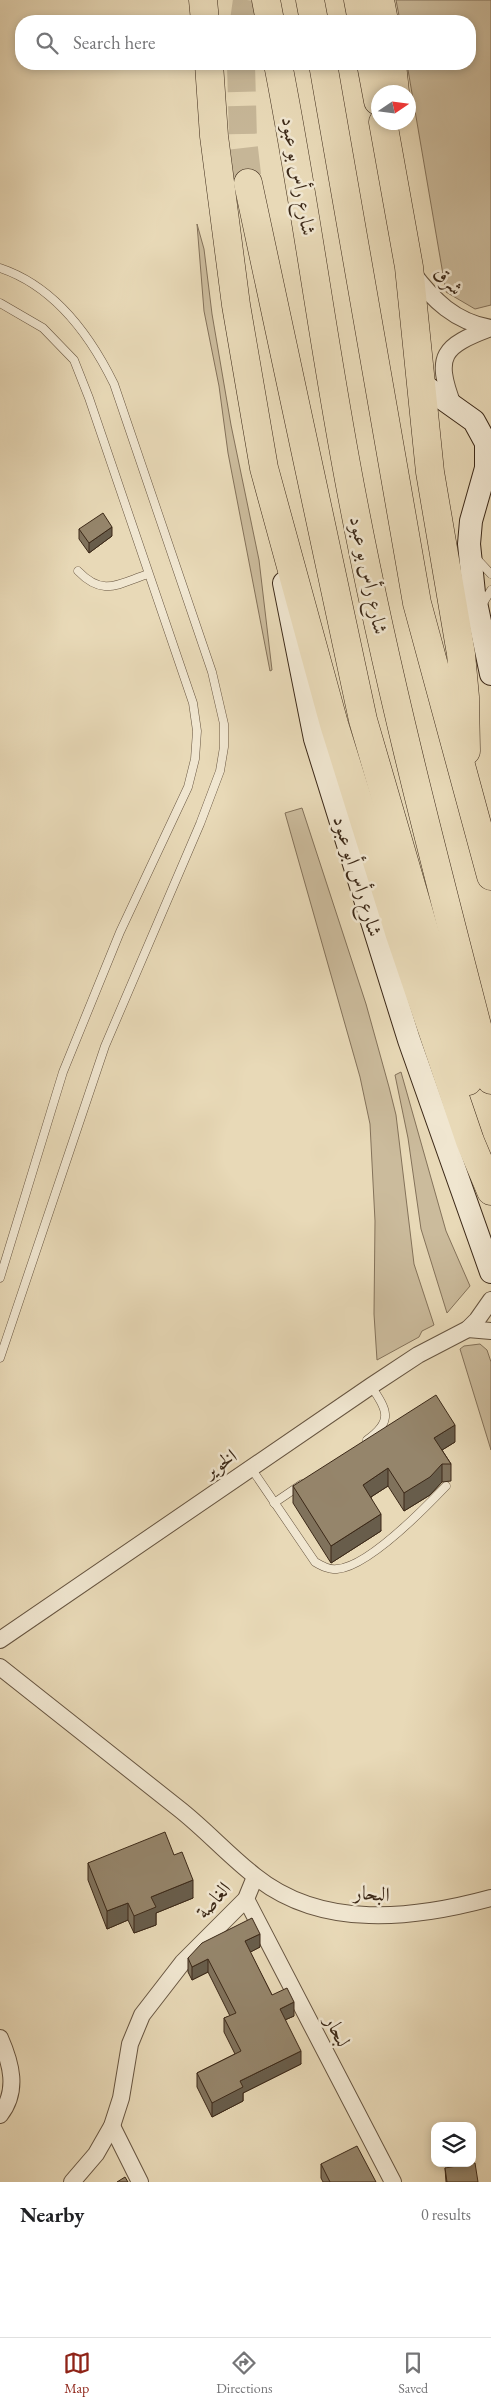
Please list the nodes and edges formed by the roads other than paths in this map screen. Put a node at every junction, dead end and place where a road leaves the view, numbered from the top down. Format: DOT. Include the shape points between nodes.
graph roads {
  1 [pos="203,0"];
  2 [pos="266,0"];
  3 [pos="310,0"];
  4 [pos="358,0"];
  5 [pos="380,0"];
  6 [pos="204,15"];
  7 [pos="269,15"];
  8 [pos="313,15"];
  9 [pos="361,15"];
  10 [pos="383,15"];
  11 [pos="209,70"];
  12 [pos="279,70"];
  13 [pos="324,70"];
  14 [pos="372,70"];
  15 [pos="393,70"];
  16 [pos="375,85"];
  17 [pos="394,85"];
  18 [pos="385,130"];
  19 [pos="396,130"];
  20 [pos="393,173"];
  21 [pos="248,183"];
  22 [pos="409,267"];
  23 [pos="0,268"];
  24 [pos="0,302"];
  25 [pos="422,384"];
  26 [pos="453,405"];
  27 [pos="264,468"];
  28 [pos="469,544"];
  29 [pos="78,571"];
  30 [pos="148,574"];
  31 [pos="491,574"];
  32 [pos="491,590"];
  33 [pos="478,617"];
  34 [pos="491,674"];
  35 [pos="465,785"];
  36 [pos="491,876"];
  37 [pos="491,1080"];
  38 [pos="491,1156"];
  39 [pos="491,1191"];
  40 [pos="491,1272"];
  41 [pos="0,1278"];
  42 [pos="491,1300"];
  43 [pos="468,1329"];
  44 [pos="491,1331"];
  45 [pos="0,1358"];
  46 [pos="371,1386"];
  47 [pos="363,1442"];
  48 [pos="251,1468"];
  49 [pos="307,1481"];
  50 [pos="446,1486"];
  51 [pos="274,1503"];
  52 [pos="0,1640"];
  53 [pos="0,1667"];
  54 [pos="256,1877"];
  55 [pos="491,1898"];
  56 [pos="246,1900"];
  57 [pos="0,2038"];
  58 [pos="0,2116"];
  59 [pos="112,2126"];
  60 [pos="72,2182"];
  61 [pos="140,2182"];
  62 [pos="393,2182"];
  1 -- 6 [label="highway"];
  2 -- 7 [label="highway"];
  3 -- 8 [label="highway"];
  4 -- 9 [label="highway"];
  5 -- 10 [label="highway"];
  11 -- 27 [label="highway" via="214,136 236,305"];
  12 -- 37 [label="highway, شارع رأس بو عبود" via="356,515 404,738"];
  13 -- 35 [label="highway, شارع رأس بو عبود" via="416,603"];
  14 -- 16 [label="highway"];
  15 -- 17 [label="highway"];
  18 -- 20 [label="highway"];
  19 -- 20 [label="highway"];
  20 -- 22 [label="highway"];
  21 -- 38 [label="highway" via="363,720"];
  22 -- 25 [label="highway"];
  22 -- 26 [label="street, شرق" via="427,292 450,312 462,320 491,328 456,344 447,354 443,367 444,381"];
  23 -- 45 [label="lane" via="38,288 63,309 82,329 114,384 212,672 223,715 224,748 220,771 200,824 102,1055"];
  24 -- 30 [label="lane" via="43,328 74,360"];
  25 -- 26 [label="street"];
  25 -- 35 [label="highway" via="431,481 461,654 467,741"];
  26 -- 28 [label="street" via="474,422 486,444 486,468 473,512"];
  27 -- 39 [label="highway" via="334,724 394,917 470,1141"];
  27 -- 40 [label="street, شارع رأس أبو عبود" via="290,618 316,739 410,1040"];
  28 -- 31 [label="lane" via="481,565"];
  28 -- 33 [label="street"];
  29 -- 30 [label="lane" via="89,582 103,587"];
  30 -- 41 [label="lane" via="193,702 195,759 188,787 120,932 63,1072"];
  32 -- 33 [label="lane"];
  33 -- 34 [label="street"];
  35 -- 36 [label="highway, شارع رأس بو عبود"];
  42 -- 43 [label="street, الخوير"];
  43 -- 44 [label="street"];
  43 -- 46 [label="street, الخوير" via="418,1355"];
  46 -- 47 [label="lane" via="385,1408 386,1417 379,1431"];
  46 -- 48 [label="street, الخوير"];
  48 -- 51 [label="lane"];
  48 -- 52 [label="street, الخوير"];
  49 -- 51 [label="lane"];
  50 -- 51 [label="lane" via="398,1532 353,1564 337,1569 315,1562"];
  53 -- 54 [label="street, الغاصة" via="189,1817"];
  54 -- 55 [label="street, البحار" via="289,1896 325,1909 357,1915 429,1912"];
  54 -- 56 [label="street, الغاصة"];
  56 -- 59 [label="street, الغاصة" via="184,1962 142,2015 130,2044 121,2098"];
  56 -- 62 [label="street, لبحار"];
  57 -- 58 [label="street" via="10,2060 12,2086"];
  59 -- 60 [label="street, الغاصة" via="96,2154"];
  59 -- 61 [label="street"];
}
